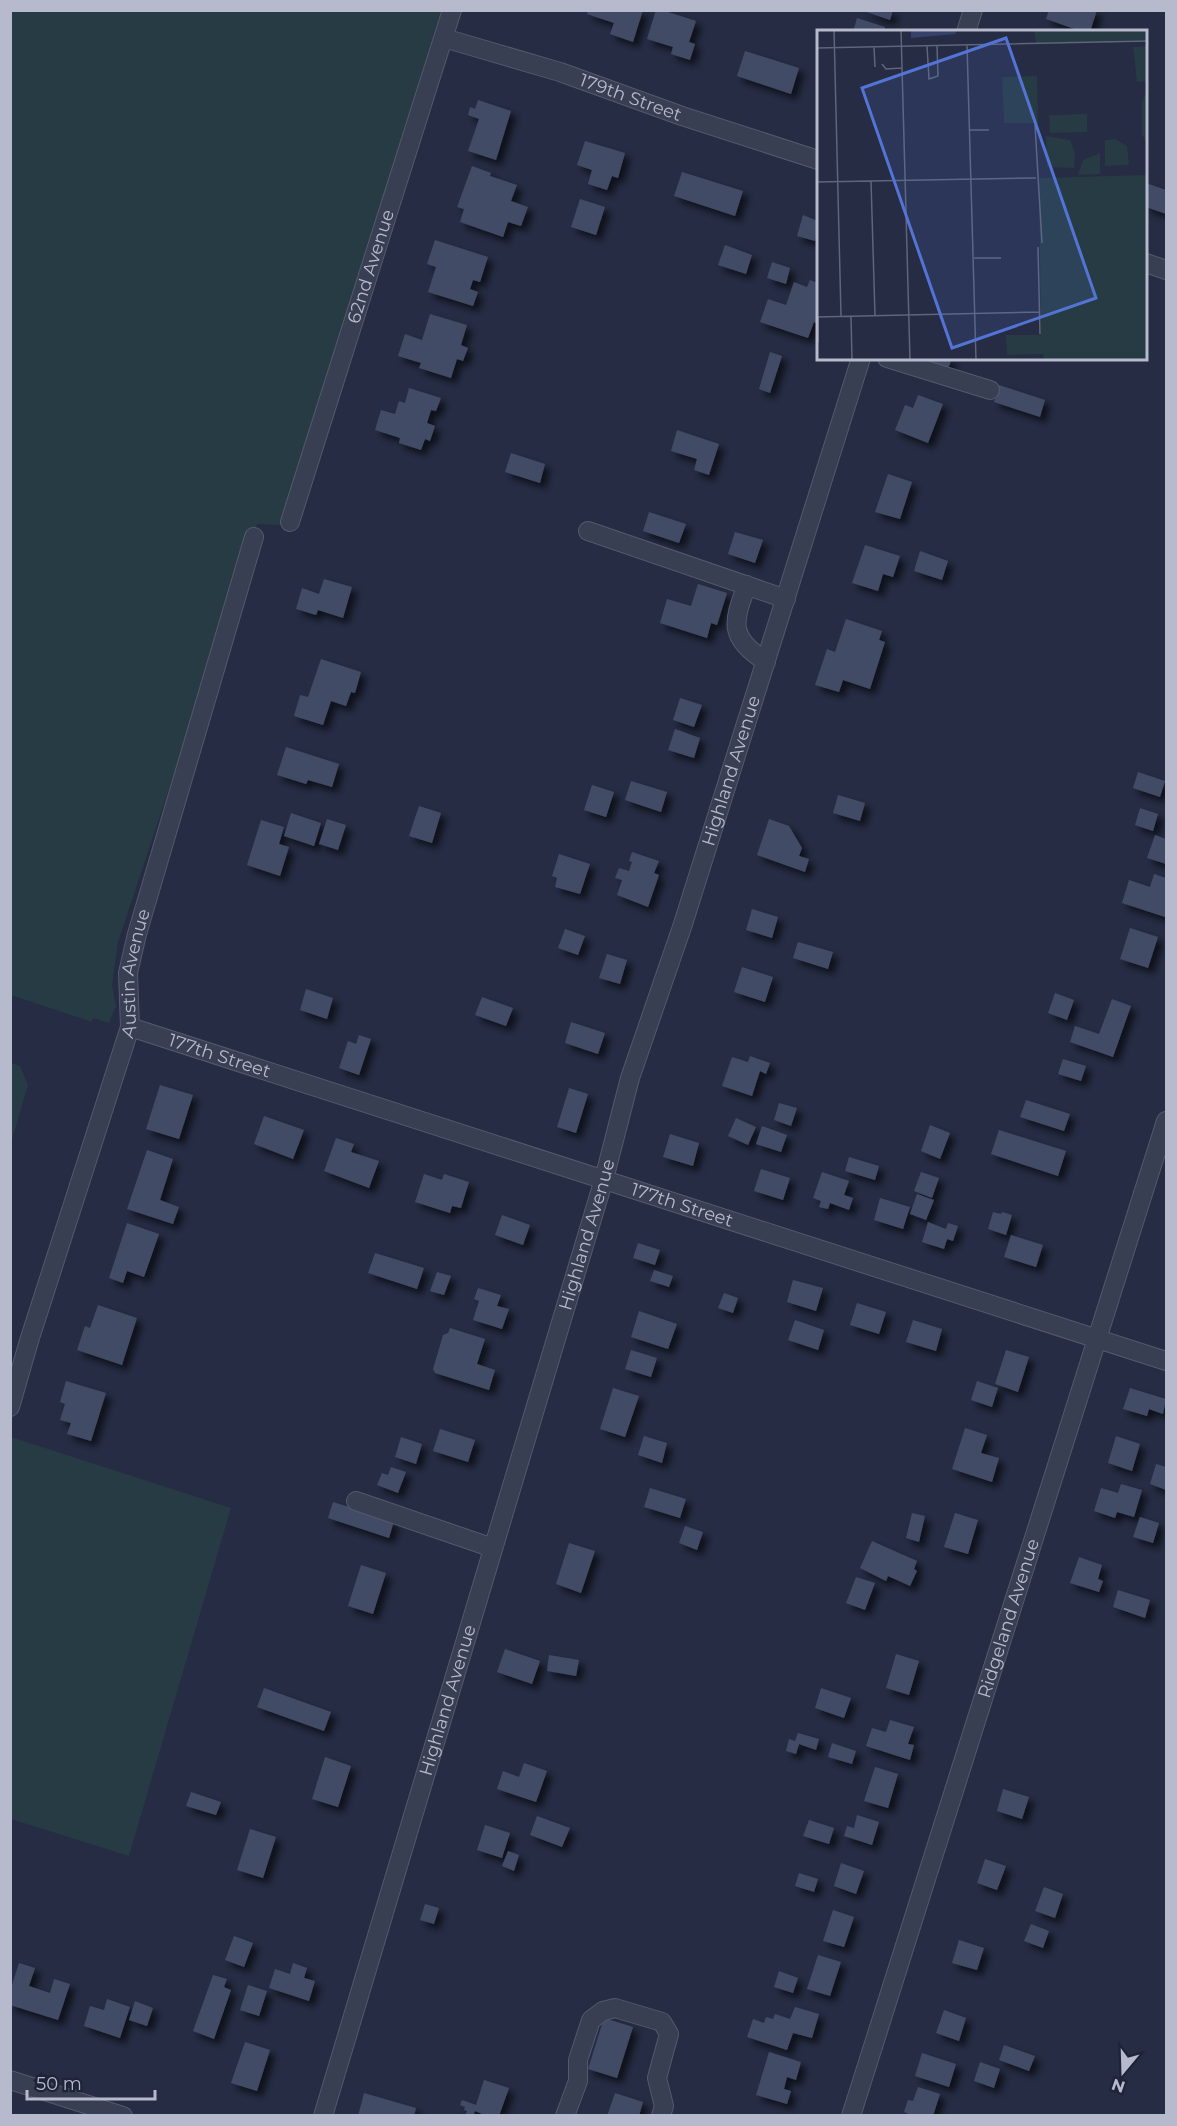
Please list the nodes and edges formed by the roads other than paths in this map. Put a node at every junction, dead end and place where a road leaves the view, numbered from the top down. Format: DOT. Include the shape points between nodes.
graph roads {
  1 [pos="452,10"];
  2 [pos="973,10"];
  3 [pos="967,30"];
  4 [pos="444,38"];
  5 [pos="817,159"];
  6 [pos="1147,263"];
  7 [pos="1167,270"];
  8 [pos="860,360"];
  9 [pos="909,362"];
  10 [pos="990,390"];
  11 [pos="290,522"];
  12 [pos="588,531"];
  13 [pos="254,537"];
  14 [pos="747,585"];
  15 [pos="786,599"];
  16 [pos="766,662"];
  17 [pos="130,1027"];
  18 [pos="1167,1121"];
  19 [pos="604,1179"];
  20 [pos="1098,1339"];
  21 [pos="1167,1361"];
  22 [pos="10,1407"];
  23 [pos="356,1501"];
  24 [pos="493,1548"];
  25 [pos="10,2080"];
  26 [pos="123,2115"];
  27 [pos="323,2115"];
  28 [pos="565,2115"];
  29 [pos="661,2115"];
  30 [pos="851,2115"];
  1 -- 4 [label="street, 62nd Avenue"];
  2 -- 3 [label="street"];
  4 -- 5 [label="street, 179th Street" via="560,72"];
  4 -- 11 [label="street, 62nd Avenue"];
  6 -- 7 [label="street"];
  8 -- 15 [label="street, Highland Avenue"];
  9 -- 10 [label="street"];
  12 -- 14 [label="street"];
  13 -- 17 [label="street, Austin Avenue" via="137,934 128,973"];
  14 -- 15 [label="street"];
  14 -- 16 [label="street" via="737,610 736,627 740,641"];
  15 -- 16 [label="street, Highland Avenue"];
  16 -- 19 [label="street, Highland Avenue" via="630,1078"];
  17 -- 19 [label="street, 177th Street"];
  17 -- 22 [label="street, Austin Avenue"];
  18 -- 20 [label="street, Ridgeland Avenue"];
  19 -- 20 [label="street, 177th Street"];
  19 -- 24 [label="street, Highland Avenue"];
  20 -- 21 [label="street, 177th Street"];
  20 -- 30 [label="street, Ridgeland Avenue"];
  23 -- 24 [label="street"];
  24 -- 27 [label="street, Highland Avenue"];
  25 -- 26 [label="street"];
  28 -- 29 [label="street" via="578,2081 578,2060 591,2020 615,2008 662,2022 669,2034 657,2078 664,2106"];
}
